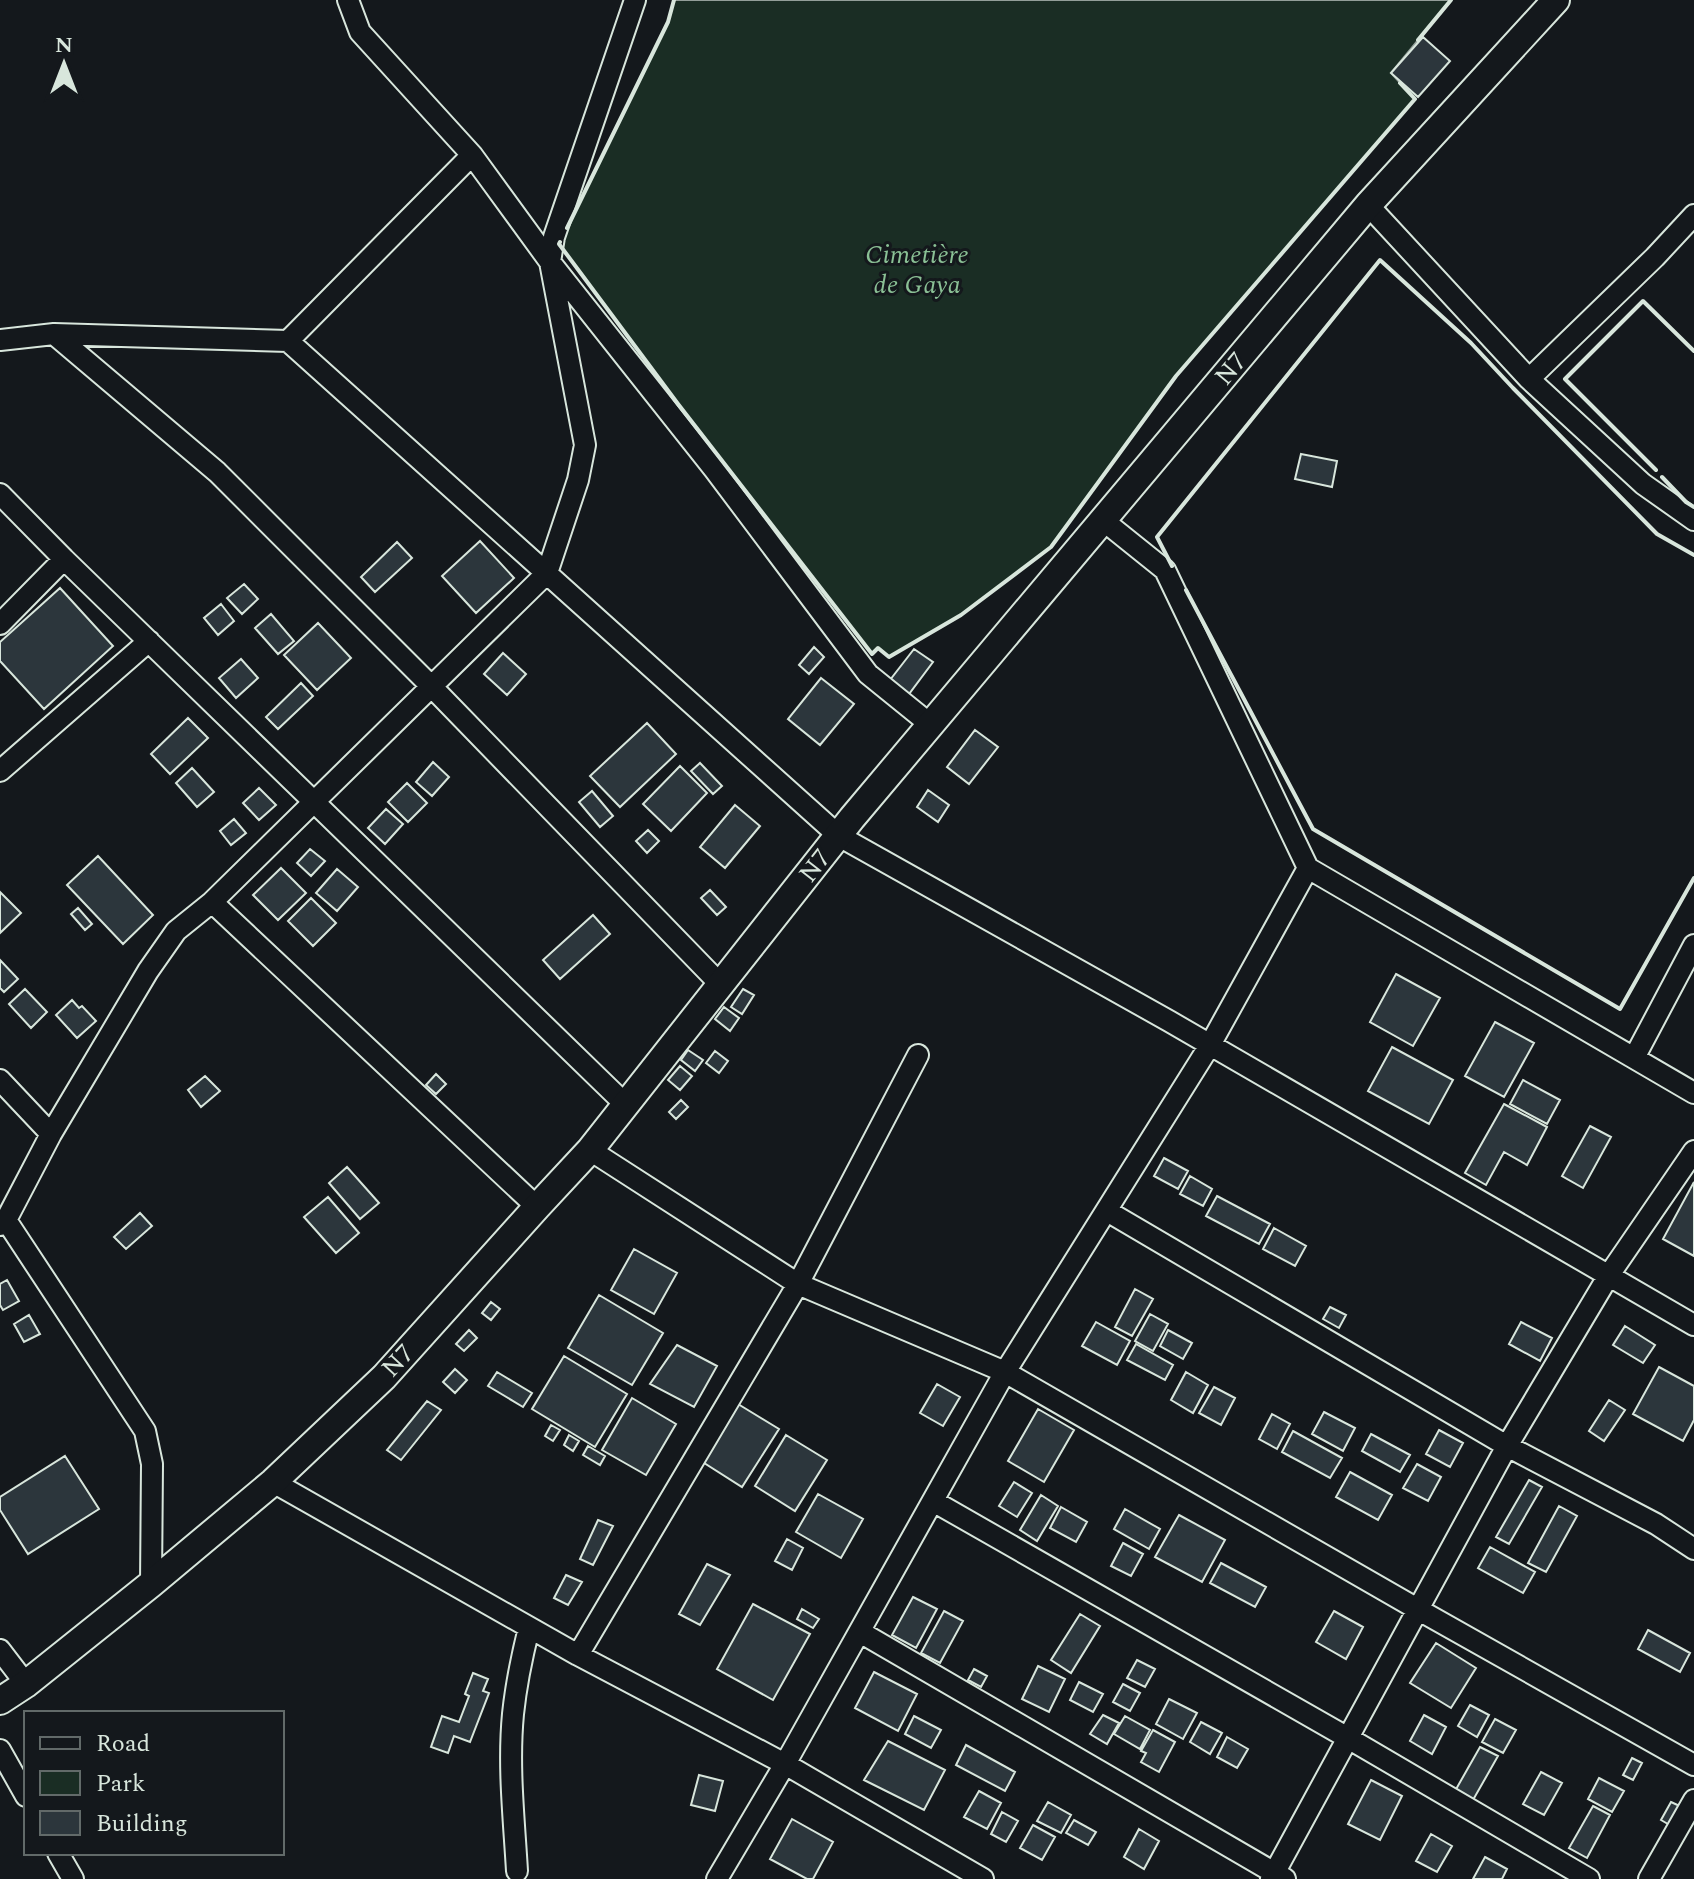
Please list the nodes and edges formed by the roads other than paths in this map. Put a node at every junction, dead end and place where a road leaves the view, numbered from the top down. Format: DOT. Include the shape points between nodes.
graph roads {
  1 [pos="348,0"];
  2 [pos="635,0"];
  3 [pos="1556,0"];
  4 [pos="472,155"];
  5 [pos="1368,205"];
  6 [pos="1694,215"];
  7 [pos="550,262"];
  8 [pos="54,334"];
  9 [pos="0,340"];
  10 [pos="288,341"];
  11 [pos="1529,379"];
  12 [pos="0,494"];
  13 [pos="1694,520"];
  14 [pos="1104,521"];
  15 [pos="64,559"];
  16 [pos="547,573"];
  17 [pos="0,624"];
  18 [pos="149,641"];
  19 [pos="432,687"];
  20 [pos="931,725"];
  21 [pos="0,771"];
  22 [pos="314,802"];
  23 [pos="839,836"];
  24 [pos="1308,868"];
  25 [pos="212,902"];
  26 [pos="1694,945"];
  27 [pos="721,985"];
  28 [pos="1210,1045"];
  29 [pos="918,1055"];
  30 [pos="1634,1058"];
  31 [pos="0,1080"];
  32 [pos="1694,1093"];
  33 [pos="626,1105"];
  34 [pos="51,1134"];
  35 [pos="590,1150"];
  36 [pos="1694,1151"];
  37 [pos="537,1207"];
  38 [pos="1107,1211"];
  39 [pos="3,1222"];
  40 [pos="1609,1275"];
  41 [pos="798,1284"];
  42 [pos="1694,1325"];
  43 [pos="1005,1372"];
  44 [pos="1507,1446"];
  45 [pos="273,1482"];
  46 [pos="933,1501"];
  47 [pos="1694,1549"];
  48 [pos="151,1584"];
  49 [pos="1419,1610"];
  50 [pos="529,1628"];
  51 [pos="860,1632"];
  52 [pos="0,1650"];
  53 [pos="578,1655"];
  54 [pos="26,1684"];
  55 [pos="0,1701"];
  56 [pos="0,1717"];
  57 [pos="1348,1738"];
  58 [pos="0,1750"];
  59 [pos="785,1764"];
  60 [pos="1694,1765"];
  61 [pos="24,1792"];
  62 [pos="1694,1800"];
  63 [pos="59,1855"];
  64 [pos="517,1871"];
  65 [pos="1277,1877"];
  66 [pos="73,1879"];
  67 [pos="717,1879"];
  68 [pos="983,1879"];
  69 [pos="1589,1879"];
  70 [pos="1649,1879"];
  1 -- 4 [label="street" via="360,32"];
  2 -- 7 [label="street"];
  3 -- 5 [label="main road, N7"];
  4 -- 7 [label="street"];
  4 -- 10 [label="street"];
  5 -- 11 [label="street"];
  5 -- 14 [label="main road, N7"];
  6 -- 11 [label="street"];
  7 -- 16 [label="street" via="585,445"];
  7 -- 20 [label="street" via="868,674"];
  8 -- 9 [label="street"];
  8 -- 10 [label="street"];
  8 -- 19 [label="street" via="217,472"];
  10 -- 16 [label="street"];
  11 -- 13 [label="street" via="1643,484"];
  12 -- 15 [label="street"];
  14 -- 20 [label="main road, N7"];
  14 -- 24 [label="street" via="1165,570"];
  15 -- 17 [label="street"];
  15 -- 18 [label="street"];
  16 -- 19 [label="street"];
  16 -- 23 [label="street"];
  18 -- 21 [label="street"];
  18 -- 22 [label="street"];
  19 -- 22 [label="street"];
  19 -- 27 [label="street"];
  20 -- 23 [label="main road, N7"];
  22 -- 25 [label="street"];
  22 -- 33 [label="street"];
  23 -- 27 [label="main road, N7"];
  23 -- 28 [label="street"];
  24 -- 28 [label="street"];
  24 -- 30 [label="street"];
  25 -- 34 [label="street" via="176,931 148,971"];
  25 -- 37 [label="street"];
  26 -- 30 [label="street"];
  27 -- 33 [label="main road, N7"];
  28 -- 38 [label="street"];
  28 -- 40 [label="street"];
  29 -- 41 [label="street"];
  30 -- 32 [label="street"];
  31 -- 34 [label="street"];
  33 -- 35 [label="main road, N7"];
  34 -- 39 [label="street"];
  35 -- 37 [label="main road, N7"];
  35 -- 41 [label="street"];
  36 -- 40 [label="street"];
  37 -- 45 [label="main road, N7" via="384,1377"];
  38 -- 43 [label="street"];
  38 -- 44 [label="street"];
  39 -- 48 [label="street" via="145,1431 152,1464"];
  40 -- 42 [label="street"];
  40 -- 44 [label="street"];
  41 -- 43 [label="street"];
  41 -- 53 [label="street"];
  43 -- 46 [label="street"];
  43 -- 49 [label="street"];
  44 -- 47 [label="street"];
  44 -- 49 [label="street"];
  45 -- 48 [label="main road, N7"];
  45 -- 50 [label="street"];
  46 -- 51 [label="street"];
  46 -- 57 [label="street"];
  48 -- 54 [label="main road, N7"];
  49 -- 57 [label="street"];
  49 -- 60 [label="street"];
  50 -- 53 [label="street"];
  50 -- 64 [label="street" via="513,1715"];
  51 -- 59 [label="street"];
  51 -- 65 [label="street"];
  52 -- 54 [label="street"];
  53 -- 59 [label="street"];
  54 -- 55 [label="main road"];
  54 -- 56 [label="main road"];
  57 -- 65 [label="street"];
  57 -- 69 [label="street"];
  58 -- 61 [label="street"];
  59 -- 67 [label="street"];
  59 -- 68 [label="street"];
  62 -- 70 [label="street"];
  63 -- 66 [label="street"];
}
